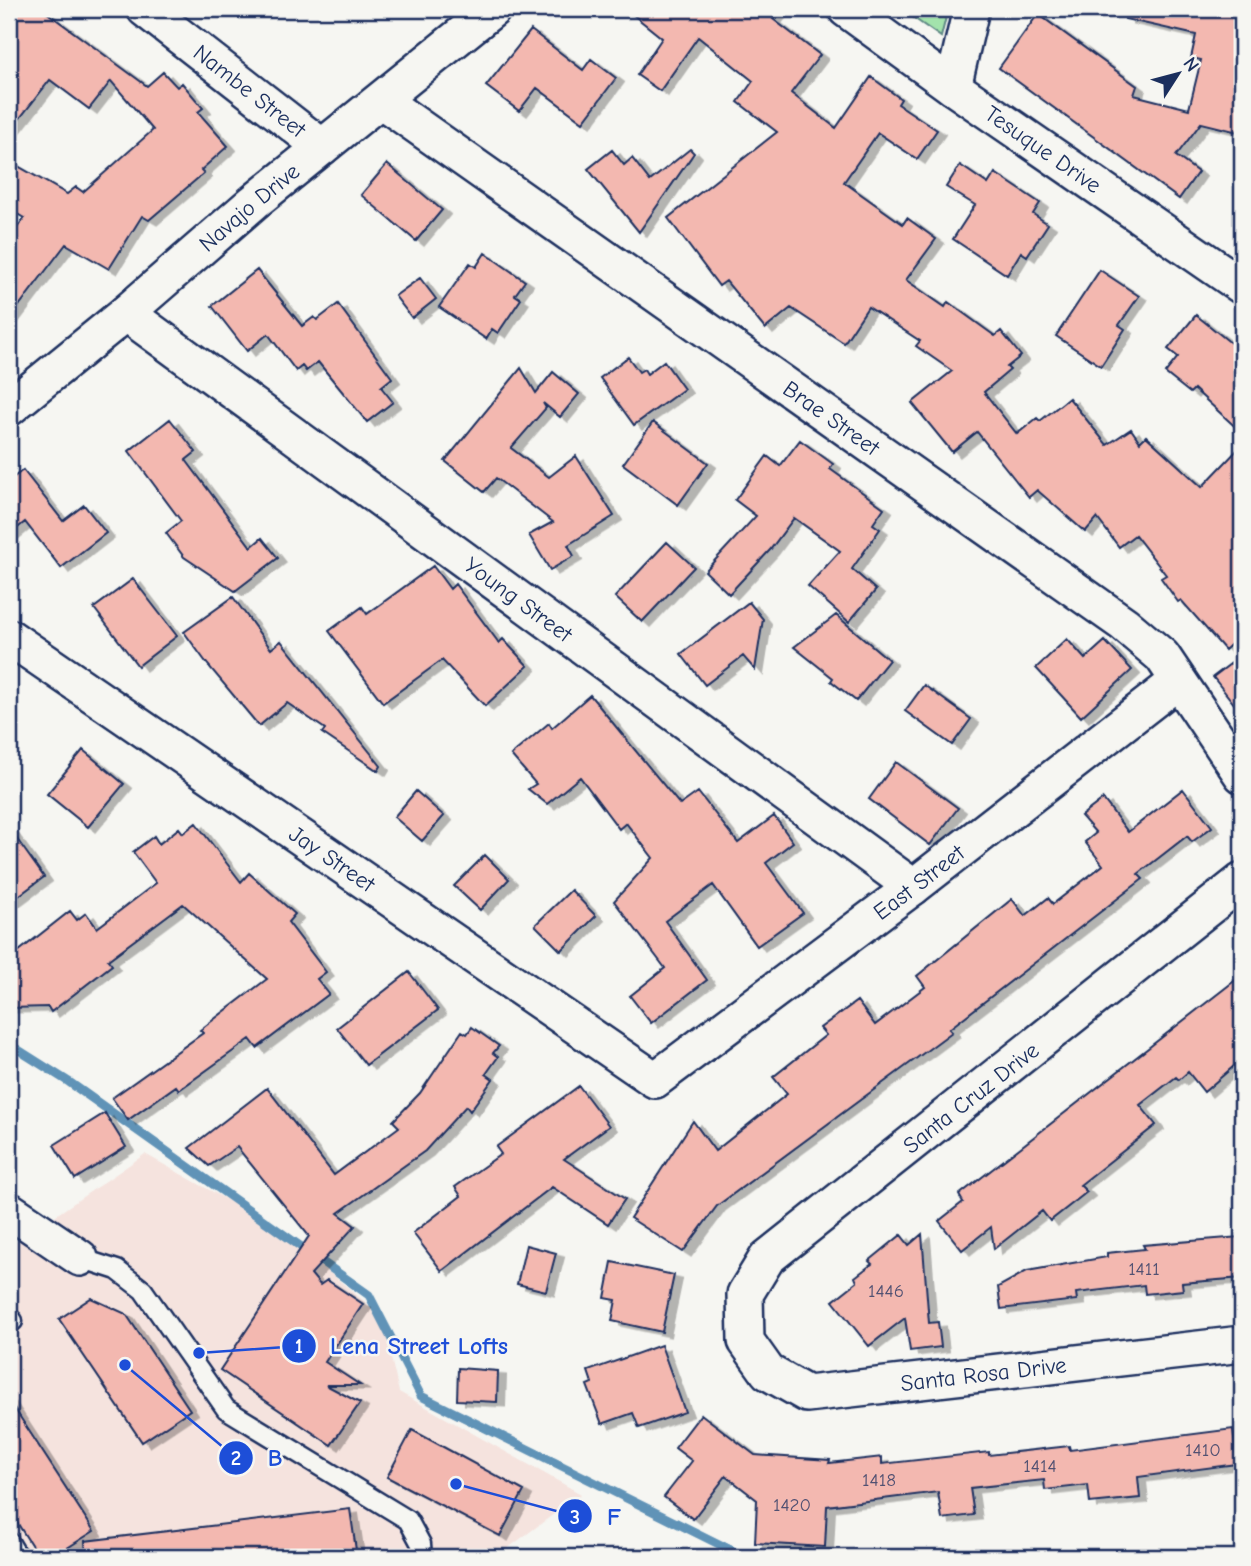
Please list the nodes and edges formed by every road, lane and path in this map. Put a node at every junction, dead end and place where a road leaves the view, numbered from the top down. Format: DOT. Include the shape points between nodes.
graph roads {
  1 [pos="145,9"];
  2 [pos="494,9"];
  3 [pos="846,9"];
  4 [pos="971,9"];
  5 [pos="953,87"];
  6 [pos="382,101"];
  7 [pos="322,147"];
  8 [pos="1242,286"];
  9 [pos="126,313"];
  10 [pos="9,408"];
  11 [pos="9,637"];
  12 [pos="1178,681"];
  13 [pos="1242,775"];
  14 [pos="1242,881"];
  15 [pos="913,887"];
  16 [pos="655,1080"];
  17 [pos="9,1210"];
  18 [pos="80,1258"];
  19 [pos="746,1341"];
  20 [pos="1242,1344"];
  21 [pos="9,1542"];
  22 [pos="19,1557"];
  23 [pos="422,1557"];
  1 -- 7 [label="street, Nambe Street"];
  2 -- 6 [label="street, Navajo Drive"];
  3 -- 5 [label="street, Tesuque Drive"];
  4 -- 5 [label="street"];
  5 -- 8 [label="street, Tesuque Drive"];
  6 -- 7 [label="street, Navajo Drive"];
  6 -- 12 [label="street, Brae Street" via="1124,624 1162,656"];
  7 -- 9 [label="street, Navajo Drive"];
  9 -- 10 [label="street, Navajo Drive"];
  9 -- 15 [label="street, Young Street"];
  11 -- 16 [label="street, Jay Street"];
  12 -- 13 [label="street, Brae Street"];
  12 -- 15 [label="street, East Street"];
  14 -- 19 [label="street, Santa Cruz Drive" via="767,1258 746,1294"];
  15 -- 16 [label="street, East Street"];
  17 -- 18 [label="street"];
  18 -- 23 [label="lane" via="117,1270 144,1290 226,1409 408,1520 421,1544"];
  19 -- 20 [label="street, Santa Rosa Drive" via="768,1372 807,1394"];
  21 -- 22 [label="lane"];
}
